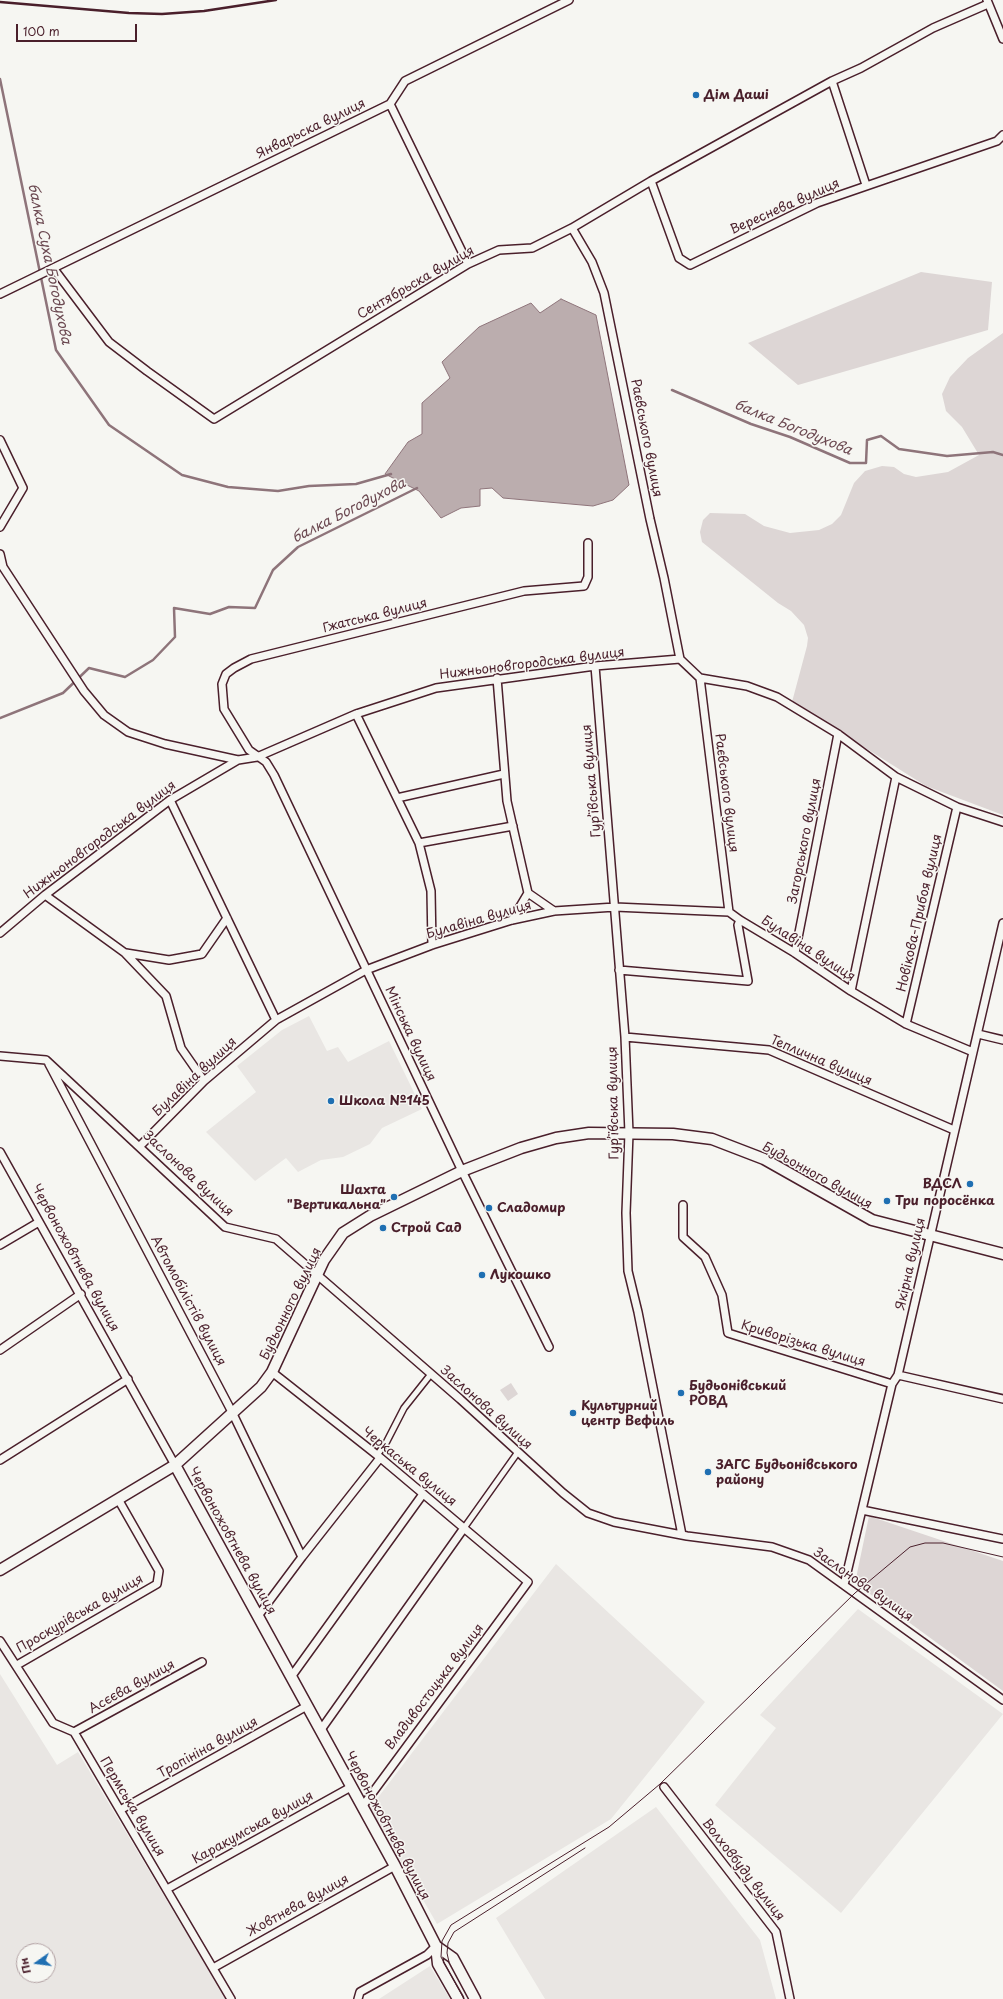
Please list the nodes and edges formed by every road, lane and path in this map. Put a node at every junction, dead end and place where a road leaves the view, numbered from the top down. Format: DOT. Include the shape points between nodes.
graph roads {
  1 [pos="569,0"];
  2 [pos="988,2"];
  3 [pos="1003,39"];
  4 [pos="832,81"];
  5 [pos="390,104"];
  6 [pos="1003,135"];
  7 [pos="651,181"];
  8 [pos="866,185"];
  9 [pos="572,228"];
  10 [pos="468,264"];
  11 [pos="54,269"];
  12 [pos="0,294"];
  13 [pos="0,440"];
  14 [pos="0,527"];
  15 [pos="588,543"];
  16 [pos="0,554"];
  17 [pos="1,568"];
  18 [pos="680,658"];
  19 [pos="595,666"];
  20 [pos="497,678"];
  21 [pos="700,678"];
  22 [pos="356,714"];
  23 [pos="838,734"];
  24 [pos="257,756"];
  25 [pos="238,760"];
  26 [pos="504,774"];
  27 [pos="896,777"];
  28 [pos="397,798"];
  29 [pos="170,800"];
  30 [pos="957,807"];
  31 [pos="1003,822"];
  32 [pos="513,826"];
  33 [pos="419,843"];
  34 [pos="528,893"];
  35 [pos="46,896"];
  36 [pos="615,907"];
  37 [pos="554,912"];
  38 [pos="729,912"];
  39 [pos="227,918"];
  40 [pos="512,920"];
  41 [pos="740,920"];
  42 [pos="1003,923"];
  43 [pos="0,933"];
  44 [pos="432,945"];
  45 [pos="125,953"];
  46 [pos="795,953"];
  47 [pos="366,970"];
  48 [pos="619,970"];
  49 [pos="850,991"];
  50 [pos="276,1020"];
  51 [pos="906,1024"];
  52 [pos="978,1034"];
  53 [pos="625,1037"];
  54 [pos="1003,1040"];
  55 [pos="973,1052"];
  56 [pos="0,1056"];
  57 [pos="46,1060"];
  58 [pos="204,1081"];
  59 [pos="954,1130"];
  60 [pos="629,1133"];
  61 [pos="140,1146"];
  62 [pos="0,1152"];
  63 [pos="462,1171"];
  64 [pos="683,1205"];
  65 [pos="39,1222"];
  66 [pos="930,1236"];
  67 [pos="0,1245"];
  68 [pos="1003,1254"];
  69 [pos="316,1275"];
  70 [pos="80,1294"];
  71 [pos="549,1347"];
  72 [pos="0,1350"];
  73 [pos="272,1372"];
  74 [pos="431,1374"];
  75 [pos="898,1375"];
  76 [pos="128,1379"];
  77 [pos="892,1384"];
  78 [pos="1003,1399"];
  79 [pos="232,1412"];
  80 [pos="518,1452"];
  81 [pos="378,1457"];
  82 [pos="0,1460"];
  83 [pos="175,1465"];
  84 [pos="423,1494"];
  85 [pos="118,1499"];
  86 [pos="862,1510"];
  87 [pos="464,1528"];
  88 [pos="682,1535"];
  89 [pos="1003,1539"];
  90 [pos="302,1557"];
  91 [pos="0,1570"];
  92 [pos="528,1582"];
  93 [pos="844,1585"];
  94 [pos="258,1616"];
  95 [pos="0,1641"];
  96 [pos="202,1662"];
  97 [pos="17,1665"];
  98 [pos="291,1677"];
  99 [pos="1003,1700"];
  100 [pos="307,1706"];
  101 [pos="320,1730"];
  102 [pos="74,1732"];
  103 [pos="351,1787"];
  104 [pos="664,1787"];
  105 [pos="362,1806"];
  106 [pos="120,1810"];
  107 [pos="395,1866"];
  108 [pos="166,1889"];
  109 [pos="436,1946"];
  110 [pos="213,1968"];
  111 [pos="231,1999"];
  112 [pos="358,1999"];
  113 [pos="458,1999"];
  114 [pos="475,1999"];
  115 [pos="790,1999"];
  1 -- 5 [label="street" via="405,81"];
  2 -- 3 [label="street"];
  2 -- 4 [label="street, Сентябрьска вулиця"];
  4 -- 7 [label="street, Сентябрьска вулиця"];
  4 -- 8 [label="street"];
  5 -- 10 [label="street"];
  5 -- 11 [label="street, Январьска вулиця"];
  6 -- 8 [label="street, Вереснева вулиця" via="997,141"];
  7 -- 8 [label="street, Вереснева вулиця" via="679,258 690,265 817,202"];
  7 -- 9 [label="street, Сентябрьска вулиця"];
  9 -- 10 [label="street, Сентябрьска вулиця" via="532,248 499,250"];
  9 -- 18 [label="street, Раєвського вулиця" via="592,262 604,293"];
  10 -- 11 [label="street, Сентябрьска вулиця" via="214,419 109,342"];
  11 -- 12 [label="street, Январьска вулиця"];
  13 -- 14 [label="street" via="23,488"];
  15 -- 24 [label="street, Гжатська вулиця" via="588,577 584,586 524,591 251,659 234,668 226,674 222,684 224,709 249,750"];
  16 -- 17 [label="street"];
  17 -- 25 [label="street" via="84,692 104,715 128,732 165,744"];
  18 -- 19 [label="street, Нижньоновгородська вулиця"];
  18 -- 21 [label="street"];
  19 -- 20 [label="street, Нижньоновгородська вулиця"];
  19 -- 36 [label="street, Гур’ївська вулиця"];
  20 -- 22 [label="street, Нижньоновгородська вулиця" via="436,688"];
  20 -- 26 [label="street"];
  21 -- 23 [label="street" via="747,686 777,697"];
  21 -- 38 [label="street, Раєвського вулиця"];
  22 -- 24 [label="street, Нижньоновгородська вулиця"];
  22 -- 28 [label="street"];
  23 -- 27 [label="street"];
  23 -- 46 [label="street, Загорського вулиця"];
  24 -- 25 [label="street, Нижньоновгородська вулиця"];
  24 -- 47 [label="street, Мінська вулиця" via="266,762 274,775"];
  25 -- 29 [label="street, Нижньоновгородська вулиця"];
  26 -- 28 [label="street"];
  26 -- 32 [label="street" via="506,801"];
  27 -- 30 [label="street"];
  27 -- 49 [label="street"];
  28 -- 33 [label="street"];
  29 -- 35 [label="street, Нижньоновгородська вулиця"];
  29 -- 39 [label="street"];
  30 -- 31 [label="street"];
  30 -- 51 [label="street, Новікова-Прибоя вулиця"];
  32 -- 33 [label="street"];
  32 -- 34 [label="street"];
  33 -- 44 [label="street" via="431,891"];
  34 -- 37 [label="street"];
  34 -- 40 [label="street"];
  35 -- 43 [label="street, Нижньоновгородська вулиця"];
  35 -- 45 [label="street"];
  36 -- 37 [label="street, Булавіна вулиця"];
  36 -- 38 [label="street, Булавіна вулиця"];
  36 -- 48 [label="street, Гур’ївська вулиця"];
  37 -- 40 [label="street, Булавіна вулиця"];
  38 -- 41 [label="street, Булавіна вулиця"];
  39 -- 45 [label="street" via="202,954 169,960"];
  39 -- 50 [label="street"];
  40 -- 44 [label="street, Булавіна вулиця"];
  41 -- 46 [label="street, Булавіна вулиця"];
  41 -- 48 [label="street" via="738,925 748,982"];
  42 -- 52 [label="street, Якірна вулиця"];
  44 -- 47 [label="street, Булавіна вулиця"];
  45 -- 58 [label="street" via="166,996 180,1048"];
  46 -- 49 [label="street, Булавіна вулиця"];
  47 -- 50 [label="street, Булавіна вулиця"];
  47 -- 63 [label="street, Мінська вулиця"];
  48 -- 53 [label="street, Гур’ївська вулиця"];
  49 -- 51 [label="street, Булавіна вулиця"];
  50 -- 58 [label="street, Булавіна вулиця"];
  51 -- 55 [label="street, Булавіна вулиця"];
  52 -- 54 [label="street"];
  52 -- 55 [label="street, Якірна вулиця"];
  53 -- 59 [label="street, Теплична вулиця" via="769,1050"];
  53 -- 60 [label="street, Гур’ївська вулиця"];
  55 -- 59 [label="street, Якірна вулиця"];
  56 -- 57 [label="street"];
  57 -- 61 [label="street, Заслонова вулиця"];
  57 -- 79 [label="street, Автомобілістів вулиця"];
  58 -- 61 [label="street, Булавіна вулиця"];
  59 -- 66 [label="street, Якірна вулиця"];
  60 -- 63 [label="main road, Будьонного вулиця" via="589,1133 556,1138 521,1148"];
  60 -- 66 [label="main road, Будьонного вулиця" via="673,1134 712,1139 764,1159 872,1220"];
  60 -- 88 [label="street, Гур’ївська вулиця" via="626,1213 628,1271"];
  61 -- 69 [label="street, Заслонова вулиця" via="225,1227 276,1239"];
  62 -- 65 [label="street, Червоножовтнева вулиця"];
  63 -- 69 [label="main road, Будьонного вулиця" via="370,1216 343,1233"];
  63 -- 71 [label="street, Мінська вулиця"];
  64 -- 77 [label="street, Криворізька вулиця" via="683,1237 704,1257 722,1295 728,1333"];
  65 -- 67 [label="street"];
  65 -- 70 [label="street, Червоножовтнева вулиця"];
  66 -- 68 [label="main road, Будьонного вулиця"];
  66 -- 75 [label="street, Якірна вулиця"];
  69 -- 73 [label="main road, Будьонного вулиця"];
  69 -- 74 [label="street, Заслонова вулиця"];
  70 -- 72 [label="street"];
  70 -- 76 [label="street, Червоножовтнева вулиця"];
  73 -- 79 [label="main road, Будьонного вулиця" via="260,1387"];
  73 -- 81 [label="street, Черкаська вулиця"];
  74 -- 80 [label="street, Заслонова вулиця"];
  74 -- 81 [label="street" via="404,1408"];
  75 -- 77 [label="street, Якірна вулиця"];
  75 -- 78 [label="street"];
  76 -- 82 [label="street"];
  76 -- 83 [label="street, Червоножовтнева вулиця"];
  77 -- 86 [label="street, Якірна вулиця"];
  79 -- 83 [label="main road, Будьонного вулиця"];
  79 -- 90 [label="street, Автомобілістів вулиця"];
  80 -- 87 [label="street"];
  80 -- 88 [label="street, Заслонова вулиця" via="588,1513 614,1522"];
  81 -- 84 [label="street, Черкаська вулиця"];
  81 -- 90 [label="street"];
  83 -- 85 [label="main road, Будьонного вулиця"];
  83 -- 94 [label="main road, Червоножовтнева вулиця"];
  84 -- 87 [label="street, Черкаська вулиця"];
  84 -- 98 [label="street"];
  85 -- 91 [label="main road, Будьонного вулиця"];
  85 -- 97 [label="street, Проскурівська вулиця" via="159,1571 157,1584"];
  86 -- 89 [label="street"];
  86 -- 93 [label="street, Якірна вулиця"];
  87 -- 92 [label="street, Черкаська вулиця"];
  87 -- 101 [label="street"];
  88 -- 93 [label="street, Заслонова вулиця" via="772,1547 809,1560"];
  90 -- 94 [label="street"];
  92 -- 105 [label="street, Владивостоцька вулиця"];
  93 -- 99 [label="street, Заслонова вулиця"];
  94 -- 98 [label="main road, Червоножовтнева вулиця"];
  95 -- 97 [label="street"];
  96 -- 102 [label="street, Асєєва вулиця"];
  97 -- 102 [label="street" via="53,1723"];
  98 -- 100 [label="main road, Червоножовтнева вулиця"];
  100 -- 101 [label="main road, Червоножовтнева вулиця"];
  100 -- 106 [label="street, Тропініна вулиця"];
  101 -- 103 [label="main road, Червоножовтнева вулиця"];
  102 -- 106 [label="street, Пермська вулиця"];
  103 -- 105 [label="main road, Червоножовтнева вулиця"];
  103 -- 108 [label="street, Каракумська вулиця"];
  104 -- 115 [label="street, Волховбуду вулиця" via="776,1932"];
  105 -- 107 [label="main road, Червоножовтнева вулиця"];
  106 -- 108 [label="street, Пермська вулиця"];
  107 -- 109 [label="main road, Червоножовтнева вулиця"];
  107 -- 110 [label="street, Жовтнева вулиця"];
  108 -- 110 [label="street, Пермська вулиця"];
  109 -- 112 [label="street" via="427,1955 360,1992"];
  109 -- 113 [label="main road, Червоножовтнева вулиця" via="438,1964"];
  109 -- 114 [label="main road, Червоножовтнева вулиця" via="452,1958"];
  110 -- 111 [label="street, Пермська вулиця"];
}
